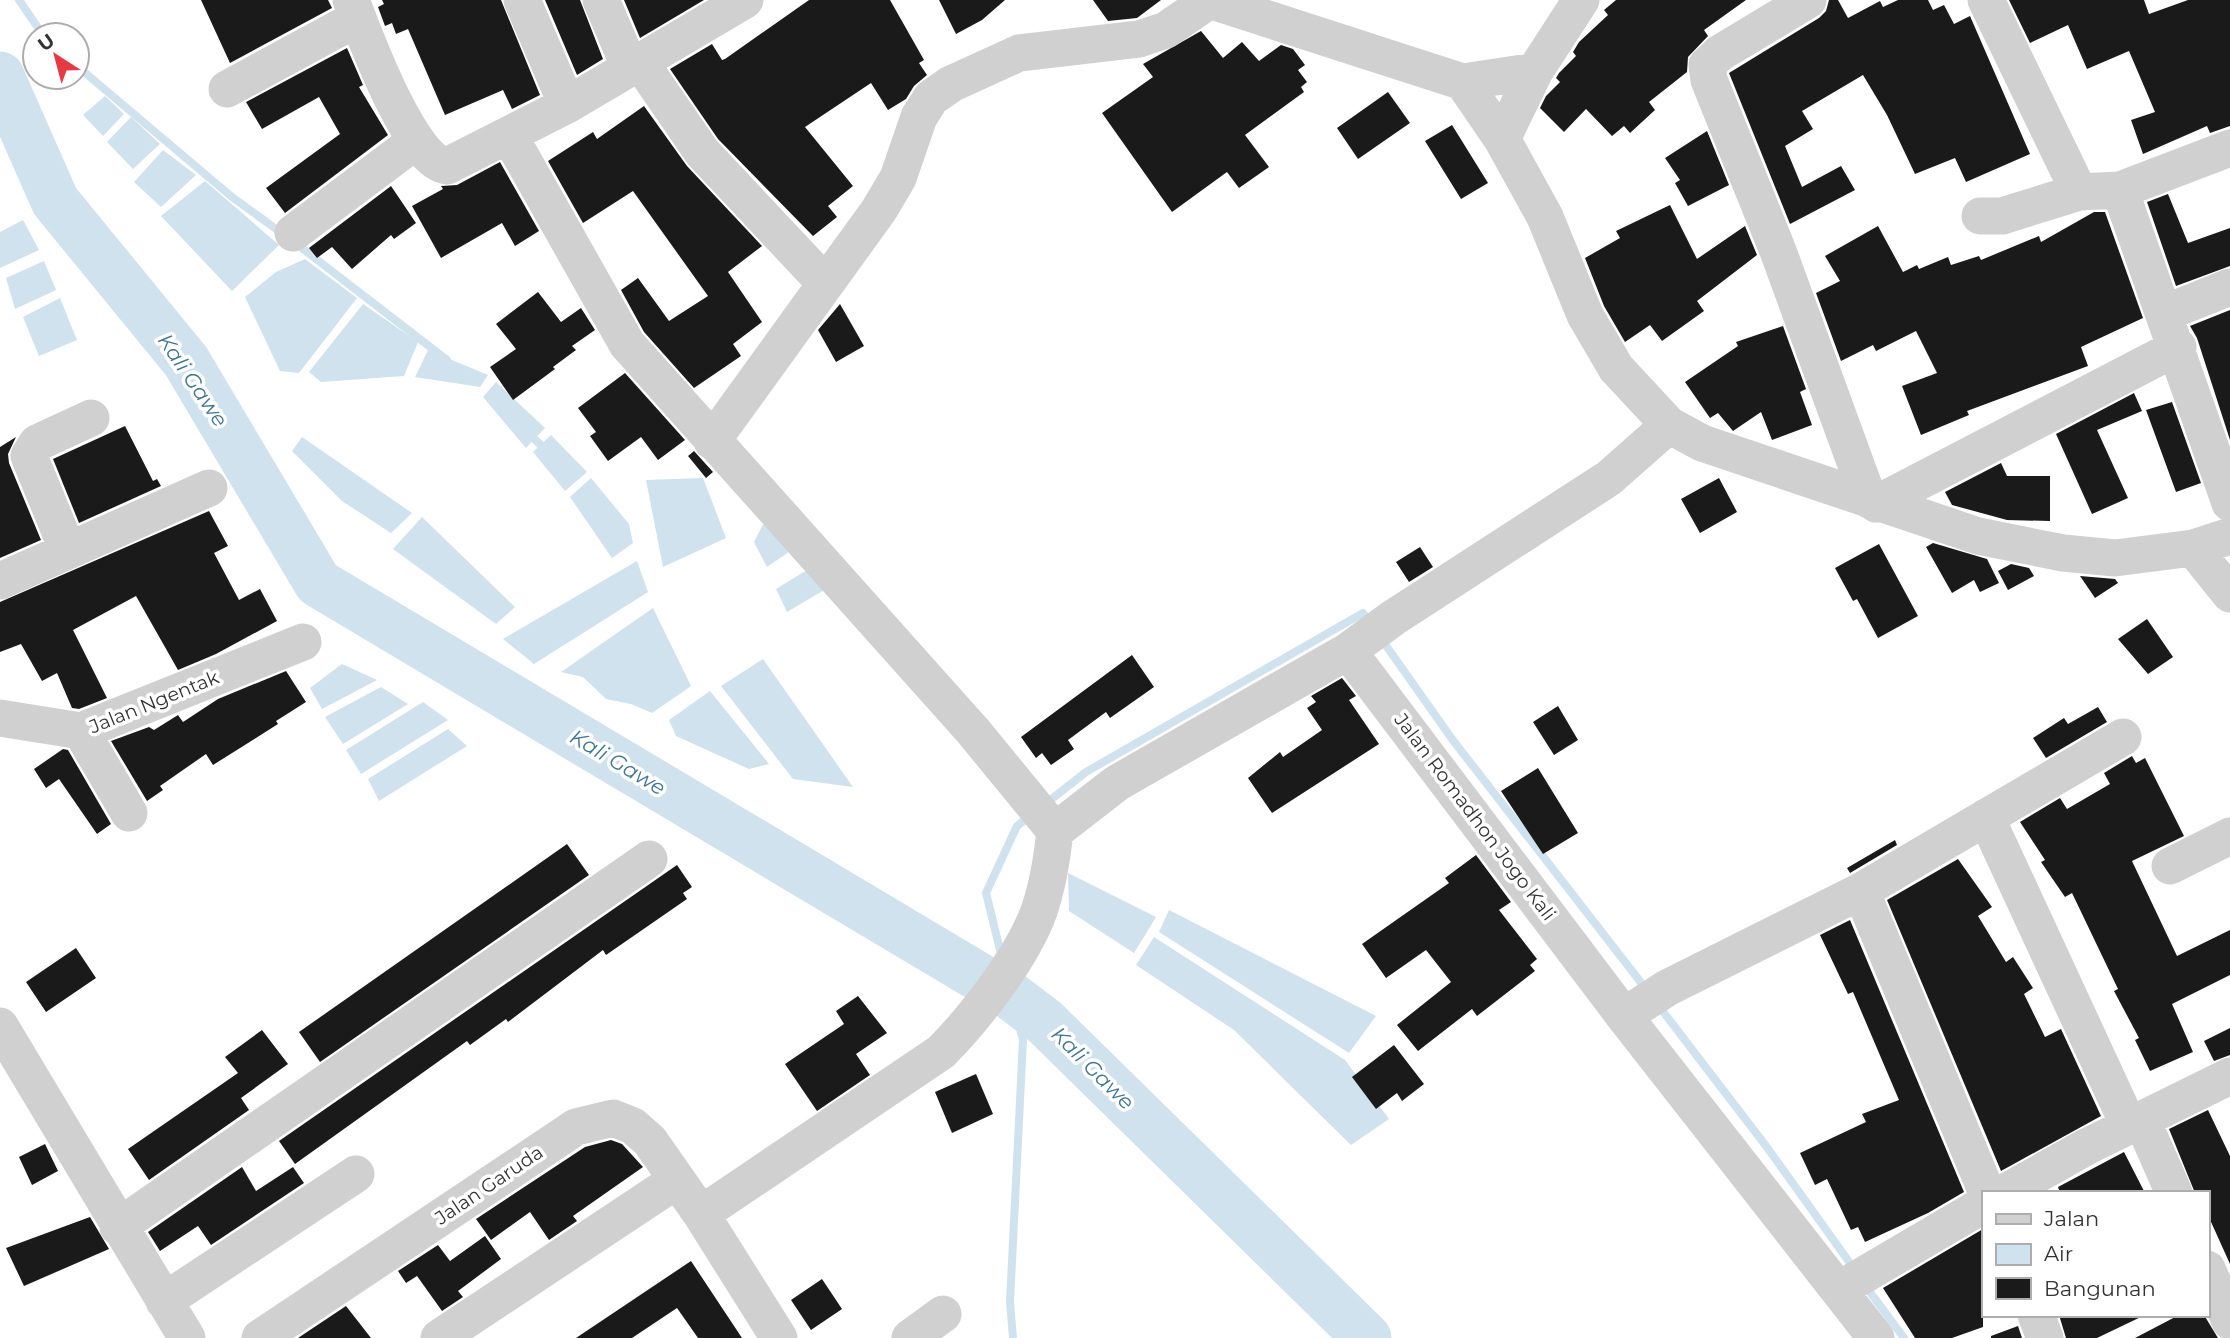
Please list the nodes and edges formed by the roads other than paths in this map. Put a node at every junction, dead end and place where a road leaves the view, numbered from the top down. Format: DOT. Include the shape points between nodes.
graph roads {
  1 [pos="522,0"];
  2 [pos="601,0"];
  3 [pos="745,0"];
  4 [pos="1210,0"];
  5 [pos="1581,0"];
  6 [pos="1808,0"];
  7 [pos="1986,0"];
  8 [pos="354,9"];
  9 [pos="635,65"];
  10 [pos="1535,71"];
  11 [pos="1464,82"];
  12 [pos="227,89"];
  13 [pos="567,105"];
  14 [pos="509,135"];
  15 [pos="1502,139"];
  16 [pos="416,141"];
  17 [pos="2230,148"];
  18 [pos="2120,190"];
  19 [pos="2079,192"];
  20 [pos="1980,216"];
  21 [pos="293,233"];
  22 [pos="825,283"];
  23 [pos="2230,287"];
  24 [pos="2165,313"];
  25 [pos="2178,347"];
  26 [pos="91,418"];
  27 [pos="1669,425"];
  28 [pos="712,441"];
  29 [pos="209,488"];
  30 [pos="1873,502"];
  31 [pos="2230,503"];
  32 [pos="2230,536"];
  33 [pos="2193,548"];
  34 [pos="68,551"];
  35 [pos="0,581"];
  36 [pos="2230,594"];
  37 [pos="1369,635"];
  38 [pos="303,642"];
  39 [pos="0,718"];
  40 [pos="80,731"];
  41 [pos="2123,737"];
  42 [pos="129,813"];
  43 [pos="1986,817"];
  44 [pos="1052,827"];
  45 [pos="2230,836"];
  46 [pos="649,859"];
  47 [pos="2170,866"];
  48 [pos="1861,891"];
  49 [pos="1643,1003"];
  50 [pos="0,1026"];
  51 [pos="2230,1076"];
  52 [pos="2135,1123"];
  53 [pos="356,1174"];
  54 [pos="677,1180"];
  55 [pos="1986,1191"];
  56 [pos="2008,1191"];
  57 [pos="2173,1191"];
  58 [pos="1982,1206"];
  59 [pos="701,1214"];
  60 [pos="118,1227"];
  61 [pos="2209,1274"];
  62 [pos="1852,1282"];
  63 [pos="164,1301"];
  64 [pos="943,1314"];
  65 [pos="2037,1317"];
  66 [pos="2230,1321"];
  67 [pos="187,1338"];
  68 [pos="260,1338"];
  69 [pos="439,1338"];
  70 [pos="779,1338"];
  71 [pos="910,1338"];
  72 [pos="1876,1338"];
  73 [pos="2045,1338"];
  1 -- 13 [label="street"];
  2 -- 9 [label="street"];
  3 -- 9 [label="street"];
  4 -- 11 [label="street"];
  4 -- 22 [label="street" via="1166,30 1139,39 1019,53 977,70 931,99 919,117 886,199"];
  5 -- 10 [label="street"];
  6 -- 30 [label="street" via="1707,65"];
  7 -- 19 [label="street"];
  8 -- 12 [label="street"];
  8 -- 16 [label="street" via="389,93"];
  9 -- 13 [label="street"];
  9 -- 22 [label="street" via="702,152"];
  10 -- 11 [label="street"];
  10 -- 15 [label="street"];
  11 -- 15 [label="street"];
  13 -- 14 [label="street"];
  14 -- 16 [label="street" via="447,166 430,160"];
  14 -- 28 [label="street" via="627,344"];
  15 -- 27 [label="street" via="1545,217 1601,346 1646,404"];
  16 -- 21 [label="street"];
  17 -- 18 [label="street"];
  18 -- 19 [label="street"];
  18 -- 24 [label="street"];
  19 -- 20 [label="street" via="2002,216"];
  22 -- 28 [label="street"];
  23 -- 24 [label="street"];
  24 -- 25 [label="street"];
  25 -- 30 [label="street"];
  25 -- 31 [label="street"];
  26 -- 34 [label="street" via="37,443 29,456"];
  27 -- 30 [label="street" via="1702,443"];
  27 -- 37 [label="street" via="1609,478"];
  28 -- 44 [label="street"];
  29 -- 34 [label="street"];
  30 -- 33 [label="street" via="1978,536 2063,553 2115,558"];
  32 -- 33 [label="street"];
  33 -- 36 [label="street"];
  34 -- 35 [label="street"];
  37 -- 44 [label="street" via="1117,783"];
  37 -- 49 [label="street, Jalan Romadhon Jogo Kali"];
  38 -- 40 [label="street, Jalan Ngentak"];
  39 -- 40 [label="street, Jalan Ngentak"];
  40 -- 42 [label="street"];
  41 -- 43 [label="street"];
  43 -- 48 [label="street"];
  43 -- 52 [label="street"];
  44 -- 59 [label="street" via="1050,873 1030,932 968,1025 941,1052"];
  45 -- 47 [label="street"];
  46 -- 60 [label="street"];
  48 -- 49 [label="street"];
  48 -- 55 [label="street"];
  49 -- 62 [label="street, Jalan Romadhon Jogo Kali"];
  50 -- 60 [label="street"];
  51 -- 52 [label="street"];
  52 -- 56 [label="street"];
  52 -- 57 [label="street"];
  53 -- 63 [label="street"];
  54 -- 59 [label="street, Jalan Garuda"];
  54 -- 68 [label="street, Jalan Garuda" via="650,1141 633,1126 612,1118 576,1127"];
  54 -- 69 [label="street"];
  58 -- 62 [label="street"];
  59 -- 70 [label="street, Jalan Garuda"];
  60 -- 63 [label="street"];
  61 -- 66 [label="street"];
  62 -- 72 [label="street, Jalan Romadhon Jogo Kali"];
  63 -- 67 [label="street"];
  64 -- 71 [label="street"];
  65 -- 73 [label="street"];
}
